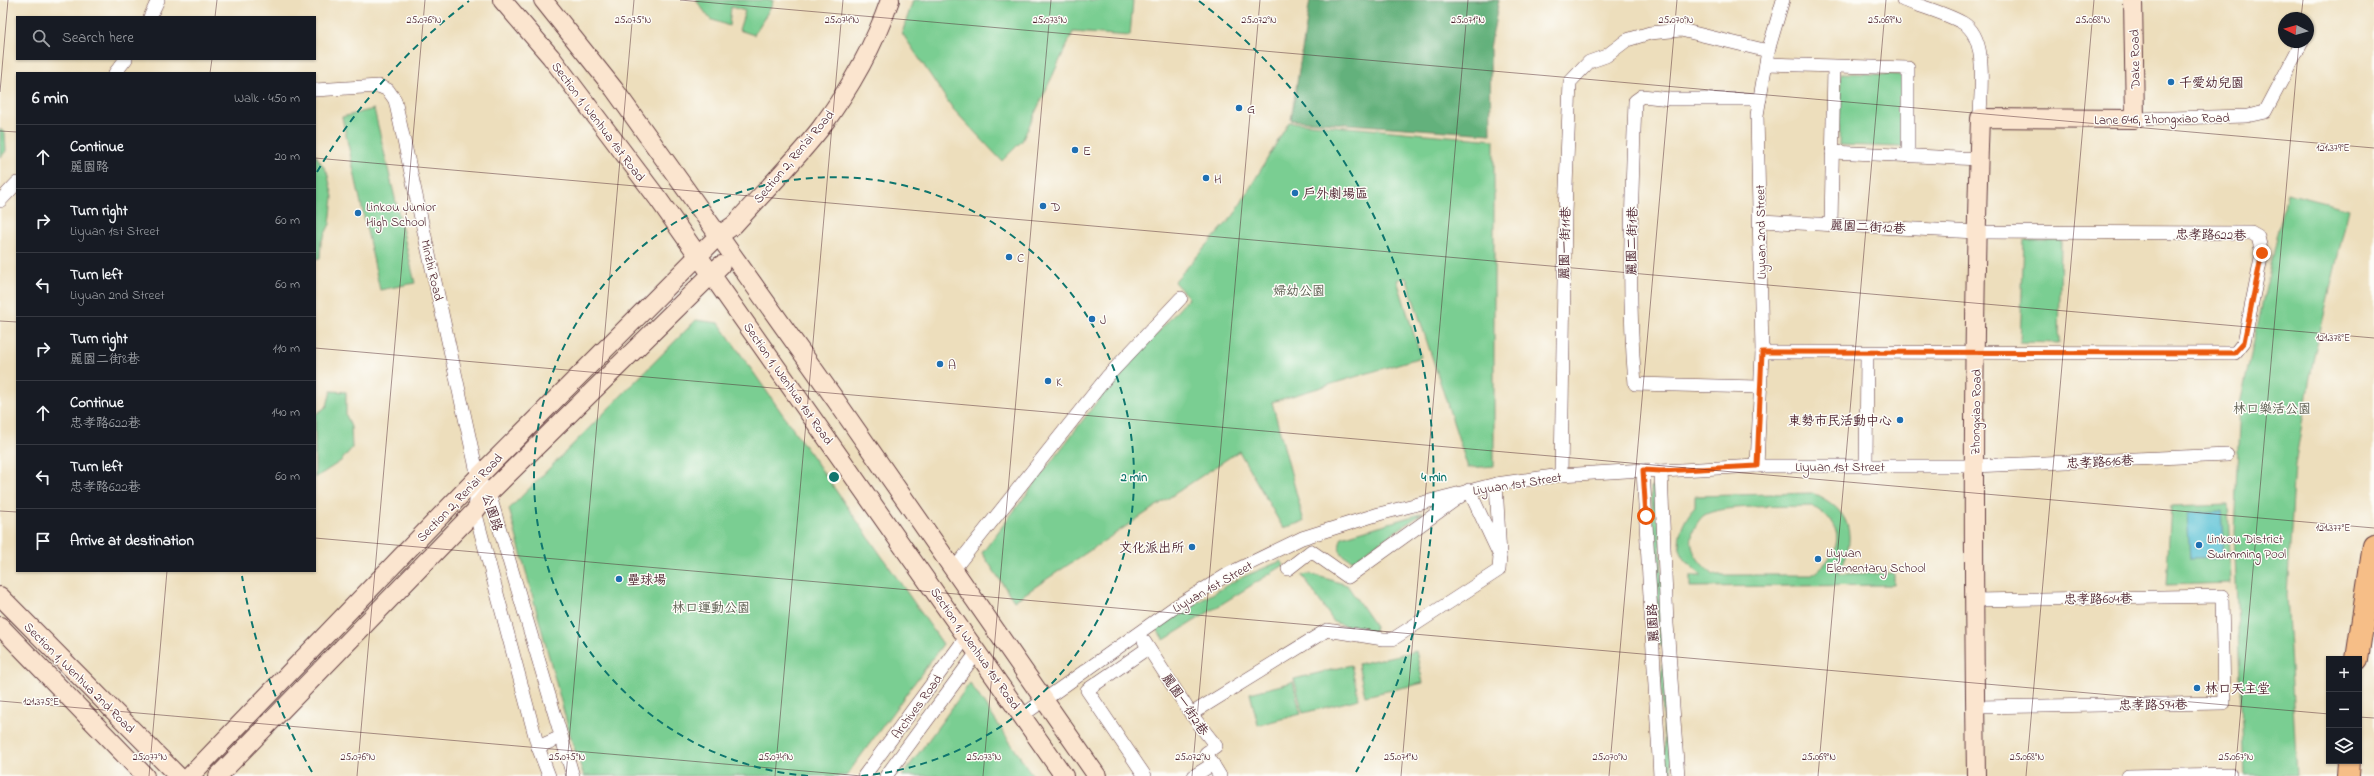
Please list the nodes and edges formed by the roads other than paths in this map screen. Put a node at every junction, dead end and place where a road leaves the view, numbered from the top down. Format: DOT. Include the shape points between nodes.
graph roads {
  1 [pos="158,0"];
  2 [pos="502,0"];
  3 [pos="543,0"];
  4 [pos="890,0"];
  5 [pos="1783,0"];
  6 [pos="1903,0"];
  7 [pos="2133,0"];
  8 [pos="150,16"];
  9 [pos="2299,48"];
  10 [pos="1767,57"];
  11 [pos="125,60"];
  12 [pos="1834,67"];
  13 [pos="116,72"];
  14 [pos="316,90"];
  15 [pos="1760,99"];
  16 [pos="1980,118"];
  17 [pos="2135,119"];
  18 [pos="1832,152"];
  19 [pos="1908,156"];
  20 [pos="1979,159"];
  21 [pos="16,183"];
  22 [pos="0,201"];
  23 [pos="1760,221"];
  24 [pos="1831,224"];
  25 [pos="734,225"];
  26 [pos="1976,232"];
  27 [pos="718,236"];
  28 [pos="699,254"];
  29 [pos="731,254"];
  30 [pos="713,274"];
  31 [pos="1180,298"];
  32 [pos="1976,351"];
  33 [pos="1762,352"];
  34 [pos="1867,353"];
  35 [pos="1759,387"];
  36 [pos="2227,455"];
  37 [pos="1866,465"];
  38 [pos="1757,466"];
  39 [pos="1973,466"];
  40 [pos="1643,470"];
  41 [pos="1661,471"];
  42 [pos="1562,475"];
  43 [pos="478,477"];
  44 [pos="1496,484"];
  45 [pos="1469,490"];
  46 [pos="489,493"];
  47 [pos="475,511"];
  48 [pos="2374,545"];
  49 [pos="1500,556"];
  50 [pos="509,564"];
  51 [pos="954,569"];
  52 [pos="1288,569"];
  53 [pos="491,570"];
  54 [pos="0,596"];
  55 [pos="2222,596"];
  56 [pos="1974,600"];
  57 [pos="0,626"];
  58 [pos="1139,632"];
  59 [pos="967,636"];
  60 [pos="1148,648"];
  61 [pos="978,651"];
  62 [pos="2357,656"];
  63 [pos="1046,700"];
  64 [pos="1975,707"];
  65 [pos="1190,714"];
  66 [pos="1023,715"];
  67 [pos="560,737"];
  68 [pos="538,746"];
  69 [pos="1213,764"];
  70 [pos="2349,764"];
  71 [pos="2230,774"];
  72 [pos="145,776"];
  73 [pos="178,776"];
  74 [pos="190,776"];
  75 [pos="218,776"];
  76 [pos="549,776"];
  77 [pos="573,776"];
  78 [pos="864,776"];
  79 [pos="886,776"];
  80 [pos="1064,776"];
  81 [pos="1097,776"];
  82 [pos="1145,776"];
  83 [pos="1194,776"];
  84 [pos="1220,776"];
  85 [pos="1660,776"];
  86 [pos="1678,776"];
  87 [pos="1976,776"];
  88 [pos="2128,776"];
  89 [pos="2348,776"];
  1 -- 8 [label="street"];
  2 -- 28 [label="main road, Section 1, Wenhua 1st Road" via="551,57"];
  3 -- 27 [label="main road, Section 1, Wenhua 1st Road" via="614,89"];
  4 -- 25 [label="main road, Section 2, Ren'ai Road" via="869,50 850,85 820,129"];
  5 -- 10 [label="street, Liyuan 2nd Street"];
  6 -- 16 [label="street, Zhongxiao Road" via="1964,23 1972,31 1979,42 1981,57"];
  7 -- 17 [label="main road, Dake Road"];
  9 -- 17 [label="street, Lane 646, Zhongxiao Road" via="2265,112 2246,116"];
  10 -- 12 [label="street"];
  10 -- 15 [label="street, Liyuan 2nd Street"];
  10 -- 42 [label="street, 麗園一街11巷" via="1681,30 1650,33 1627,40 1606,56 1589,62 1570,82 1564,214"];
  11 -- 13 [label="street"];
  12 -- 18 [label="street"];
  12 -- 19 [label="street" via="1908,68"];
  14 -- 43 [label="street, Minzhi Road" via="379,86 388,90 395,100"];
  15 -- 23 [label="street, Liyuan 2nd Street" via="1757,115"];
  15 -- 35 [label="street, 麗園二街1巷" via="1670,99 1642,96 1635,101 1630,237 1630,328 1635,384"];
  16 -- 17 [label="main road, Lane 646, Zhongxiao Road"];
  16 -- 20 [label="main road, Zhongxiao Road"];
  18 -- 19 [label="street"];
  18 -- 24 [label="street"];
  19 -- 20 [label="street"];
  20 -- 26 [label="main road, Zhongxiao Road"];
  21 -- 22 [label="street"];
  23 -- 24 [label="street, 麗園二街12巷"];
  23 -- 33 [label="street, Liyuan 2nd Street"];
  24 -- 26 [label="street, 麗園二街12巷"];
  25 -- 27 [label="main road, Section 2, Ren'ai Road"];
  25 -- 29 [label="main road"];
  26 -- 32 [label="main road, Zhongxiao Road"];
  26 -- 32 [label="street, 忠孝路622巷" via="2251,233 2258,237 2262,253 2244,342 2234,353"];
  27 -- 28 [label="main road, Section 2, Ren'ai Road"];
  27 -- 29 [label="main road, Section 1, Wenhua 1st Road"];
  28 -- 30 [label="main road, Section 1, Wenhua 1st Road"];
  28 -- 43 [label="main road, Section 2, Ren'ai Road"];
  29 -- 30 [label="main road, Section 2, Ren'ai Road"];
  29 -- 51 [label="main road, Section 1, Wenhua 1st Road"];
  30 -- 46 [label="main road, Section 2, Ren'ai Road"];
  30 -- 59 [label="main road, Section 1, Wenhua 1st Road"];
  31 -- 51 [label="street" via="1107,378"];
  32 -- 34 [label="street, 忠孝路622巷"];
  32 -- 39 [label="main road, Zhongxiao Road"];
  33 -- 34 [label="street, 忠孝路622巷"];
  33 -- 35 [label="street, Liyuan 2nd Street"];
  34 -- 37 [label="street"];
  35 -- 38 [label="street, Liyuan 2nd Street"];
  36 -- 39 [label="street, 忠孝路616巷"];
  37 -- 38 [label="street, Liyuan 1st Street"];
  37 -- 39 [label="street, Liyuan 1st Street"];
  38 -- 41 [label="street, Liyuan 1st Street"];
  39 -- 56 [label="main road, Zhongxiao Road"];
  40 -- 41 [label="street, Liyuan 1st Street"];
  40 -- 42 [label="street, Liyuan 1st Street"];
  40 -- 85 [label="street, 麗園路"];
  41 -- 86 [label="street, 麗園路" via="1667,624"];
  42 -- 44 [label="street, Liyuan 1st Street"];
  43 -- 46 [label="street, 公園路"];
  43 -- 47 [label="street, 公園路"];
  43 -- 74 [label="main road, Section 2, Ren'ai Road"];
  44 -- 45 [label="street, Liyuan 1st Street"];
  44 -- 49 [label="street"];
  45 -- 49 [label="street"];
  45 -- 52 [label="street" via="1348,577 1311,551"];
  45 -- 58 [label="street, Liyuan 1st Street" via="1302,538 1230,573"];
  46 -- 47 [label="main road, Section 2, Ren'ai Road"];
  46 -- 50 [label="street, 公園路"];
  47 -- 53 [label="street, 公園路"];
  47 -- 75 [label="main road, Section 2, Ren'ai Road"];
  48 -- 62 [label="highway"];
  49 -- 65 [label="street" via="1499,570 1393,639 1327,630"];
  50 -- 53 [label="street"];
  50 -- 67 [label="street, 公園路"];
  51 -- 63 [label="main road, Section 1, Wenhua 1st Road"];
  53 -- 68 [label="street, 公園路"];
  54 -- 73 [label="main road, Section 1, Wenhua 2nd Road"];
  55 -- 56 [label="street, 忠孝路604巷"];
  55 -- 64 [label="street, 忠孝路594巷" via="2224,703"];
  56 -- 64 [label="main road, Zhongxiao Road"];
  57 -- 72 [label="main road, Section 1, Wenhua 2nd Road"];
  58 -- 60 [label="street, 麗園一街2巷"];
  58 -- 63 [label="street, Liyuan 1st Street"];
  59 -- 61 [label="main road, Section 1, Wenhua 1st Road"];
  59 -- 78 [label="street, Archives Road"];
  60 -- 65 [label="street, 麗園一街2巷"];
  60 -- 82 [label="street" via="1087,690"];
  61 -- 66 [label="main road, Section 1, Wenhua 1st Road"];
  61 -- 79 [label="street, Archives Road"];
  63 -- 66 [label="street, Liyuan 1st Street"];
  63 -- 81 [label="main road, Section 1, Wenhua 1st Road"];
  64 -- 87 [label="main road, Zhongxiao Road"];
  65 -- 69 [label="street, 麗園一街2巷" via="1216,746 1206,753"];
  66 -- 80 [label="main road, Section 1, Wenhua 1st Road"];
  67 -- 68 [label="street"];
  67 -- 77 [label="street, 公園路"];
  68 -- 76 [label="street, 公園路"];
  69 -- 83 [label="street"];
  69 -- 84 [label="street, 麗園一街2巷"];
  70 -- 89 [label="highway"];
  71 -- 88 [label="street"];
}
